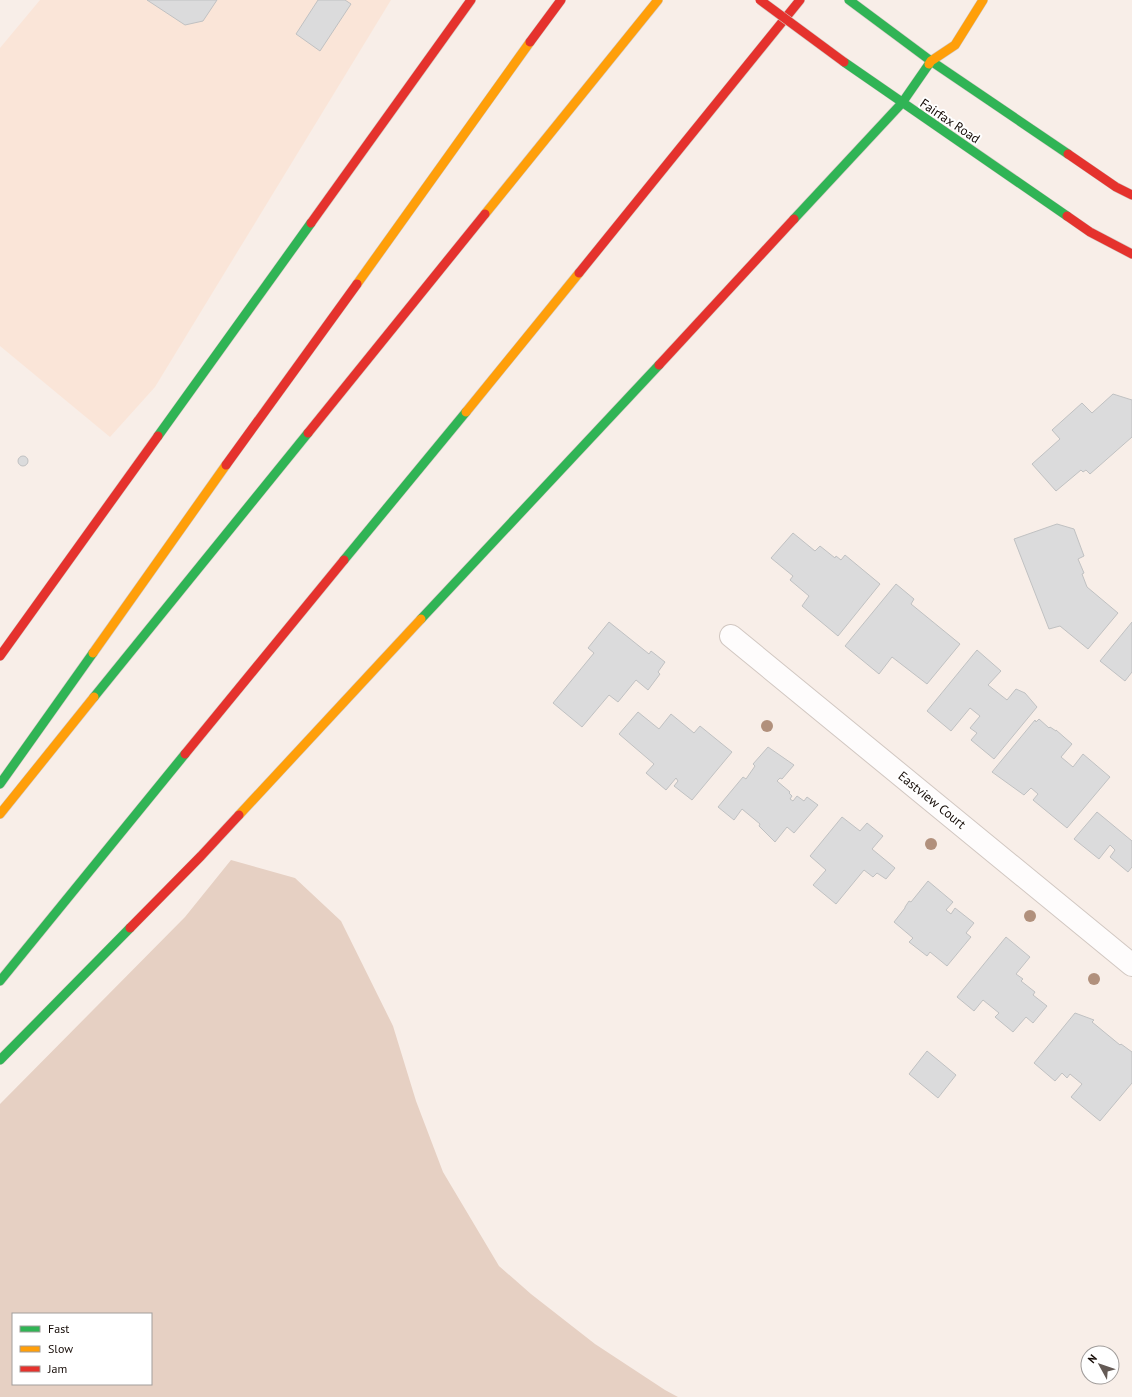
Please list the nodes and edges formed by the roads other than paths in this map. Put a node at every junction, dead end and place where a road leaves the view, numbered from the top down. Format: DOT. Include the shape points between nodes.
graph roads {
  1 [pos="471,0"];
  2 [pos="561,0"];
  3 [pos="658,0"];
  4 [pos="760,0"];
  5 [pos="800,0"];
  6 [pos="848,0"];
  7 [pos="983,0"];
  8 [pos="931,61"];
  9 [pos="902,103"];
  10 [pos="1132,195"];
  11 [pos="1132,254"];
  12 [pos="731,636"];
  13 [pos="0,656"];
  14 [pos="0,784"];
  15 [pos="0,814"];
  16 [pos="1132,964"];
  17 [pos="0,981"];
  18 [pos="0,1060"];
  1 -- 13 [label="main road"];
  2 -- 14 [label="main road"];
  3 -- 15 [label="main road"];
  4 -- 9 [label="main road, Fairfax Road, bridge"];
  5 -- 17 [label="main road"];
  6 -- 8 [label="main road"];
  7 -- 8 [label="main road" via="955,45"];
  8 -- 9 [label="main road"];
  8 -- 10 [label="main road" via="1116,187"];
  9 -- 11 [label="main road, Fairfax Road" via="1090,232"];
  9 -- 18 [label="main road" via="201,856"];
  12 -- 16 [label="street, Eastview Court"];
}
